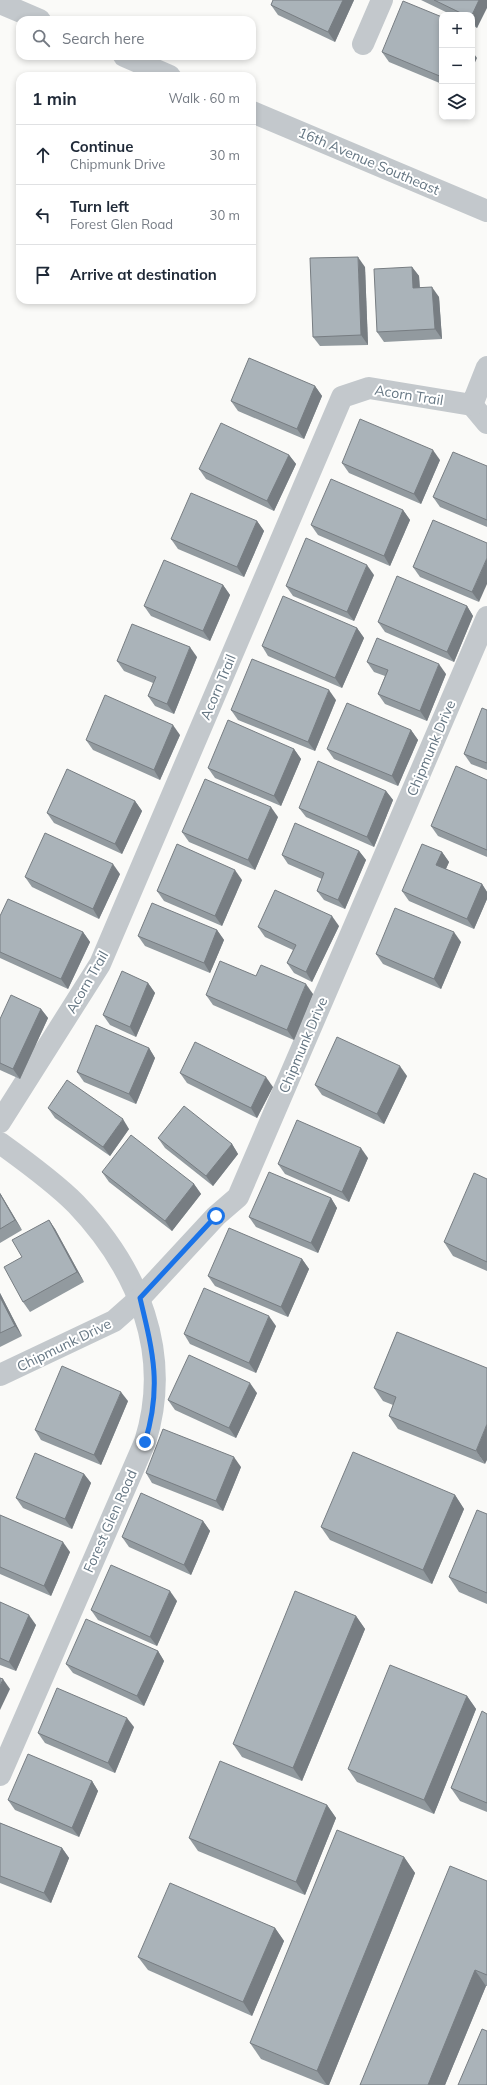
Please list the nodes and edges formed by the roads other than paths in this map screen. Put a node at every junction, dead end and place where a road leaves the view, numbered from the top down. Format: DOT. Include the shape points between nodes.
graph roads {
  1 [pos="382,0"];
  2 [pos="0,3"];
  3 [pos="31,16"];
  4 [pos="362,44"];
  5 [pos="133,60"];
  6 [pos="161,72"];
  7 [pos="256,114"];
  8 [pos="487,211"];
  9 [pos="487,367"];
  10 [pos="472,405"];
  11 [pos="487,423"];
  12 [pos="487,617"];
  13 [pos="0,1122"];
  14 [pos="0,1143"];
  15 [pos="140,1298"];
  16 [pos="0,1375"];
  17 [pos="0,1775"];
  1 -- 4 [label="street"];
  2 -- 3 [label="street"];
  5 -- 6 [label="street"];
  7 -- 8 [label="street, 16th Avenue Southeast"];
  9 -- 10 [label="street"];
  10 -- 11 [label="street"];
  10 -- 13 [label="street, Acorn Trail" via="369,388 342,397 100,964"];
  12 -- 15 [label="street, Chipmunk Drive" via="238,1197 216,1216"];
  14 -- 15 [label="street, Forest Glen Road" via="75,1203 117,1256"];
  15 -- 16 [label="street, Chipmunk Drive" via="114,1321"];
  15 -- 17 [label="street, Forest Glen Road" via="153,1349 156,1374 152,1420 145,1442"];
}
